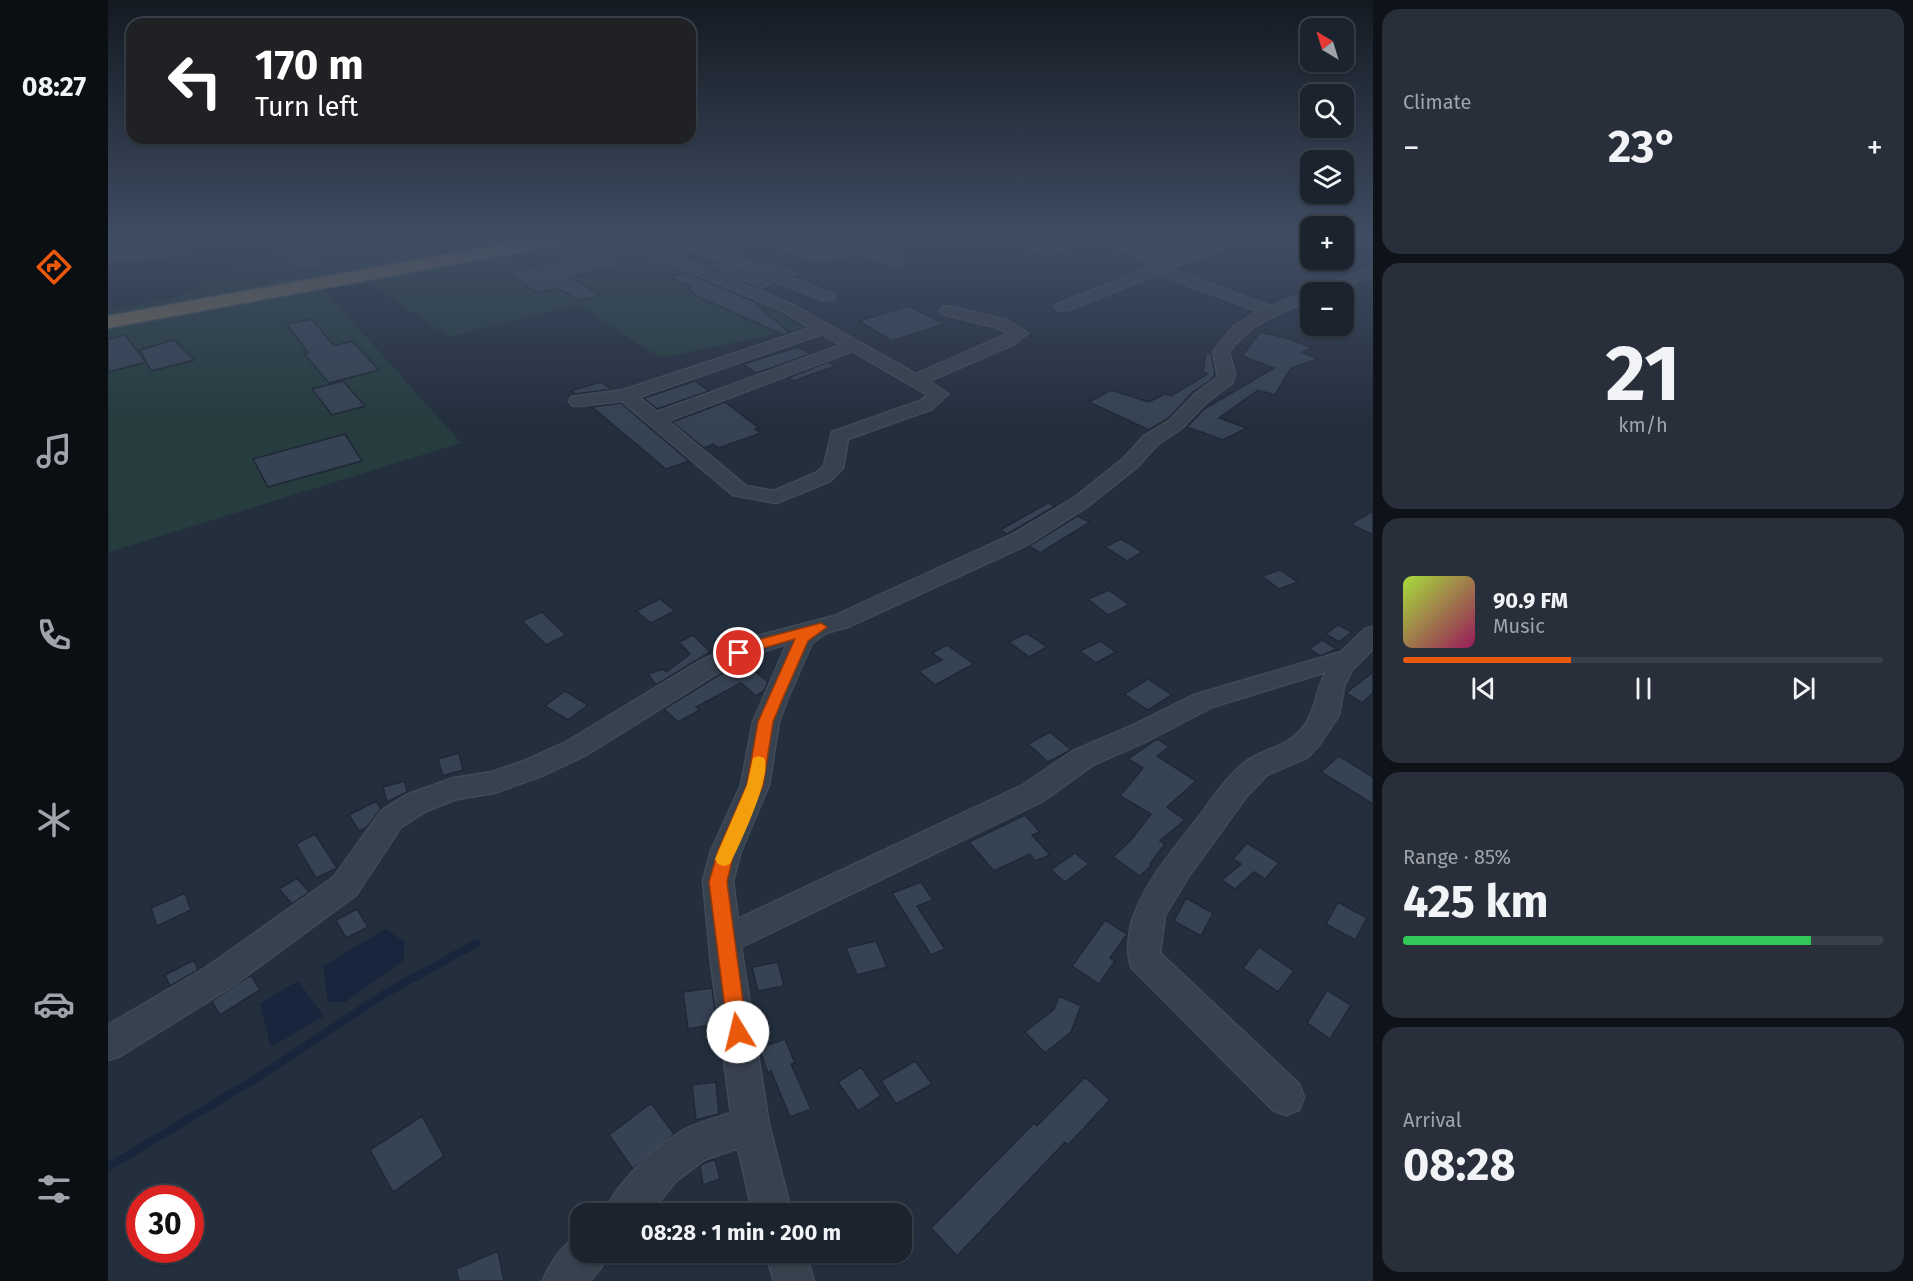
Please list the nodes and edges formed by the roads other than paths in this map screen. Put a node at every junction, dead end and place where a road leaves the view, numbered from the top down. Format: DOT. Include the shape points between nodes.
graph roads {
  1 [pos="229,300"];
  2 [pos="769,300"];
  3 [pos="1079,300"];
  4 [pos="1243,300"];
  5 [pos="1295,300"];
  6 [pos="1063,306"];
  7 [pos="1268,310"];
  8 [pos="947,311"];
  9 [pos="108,322"];
  10 [pos="822,329"];
  11 [pos="852,346"];
  12 [pos="916,380"];
  13 [pos="626,395"];
  14 [pos="578,401"];
  15 [pos="653,420"];
  16 [pos="821,627"];
  17 [pos="1373,635"];
  18 [pos="1348,658"];
  19 [pos="725,940"];
  20 [pos="108,1044"];
  21 [pos="1286,1097"];
  22 [pos="752,1125"];
  23 [pos="633,1203"];
  24 [pos="770,1203"];
  25 [pos="579,1263"];
  26 [pos="788,1263"];
  27 [pos="563,1281"];
  28 [pos="794,1281"];
  1 -- 9 [label="highway"];
  2 -- 10 [label="street"];
  3 -- 6 [label="street"];
  4 -- 7 [label="street"];
  5 -- 7 [label="street"];
  7 -- 16 [label="street" via="1244,324 1224,346 1221,352 1226,379 1081,502 1012,544"];
  8 -- 12 [label="street" via="1000,323 1020,333"];
  10 -- 11 [label="street"];
  10 -- 13 [label="street"];
  11 -- 12 [label="street"];
  11 -- 15 [label="street"];
  12 -- 15 [label="street" via="939,394 926,405 839,436 833,468 824,477 776,497 740,491"];
  13 -- 14 [label="street"];
  13 -- 15 [label="street"];
  16 -- 19 [label="street" via="802,638 774,700 766,722 755,785 726,851 718,882"];
  16 -- 20 [label="street" via="755,645 706,668 577,748 534,768 416,803 391,819 345,886 219,977"];
  17 -- 18 [label="street"];
  18 -- 19 [label="street" via="1203,701 1083,758 1033,793"];
  18 -- 21 [label="street" via="1331,686 1326,715 1310,738 1298,750 1257,768 1236,789 1179,865 1150,914 1144,942 1143,958"];
  19 -- 22 [label="street"];
  22 -- 23 [label="street" via="693,1145 663,1168"];
  22 -- 24 [label="street"];
  25 -- 27 [label="street"];
  26 -- 28 [label="street"];
}
